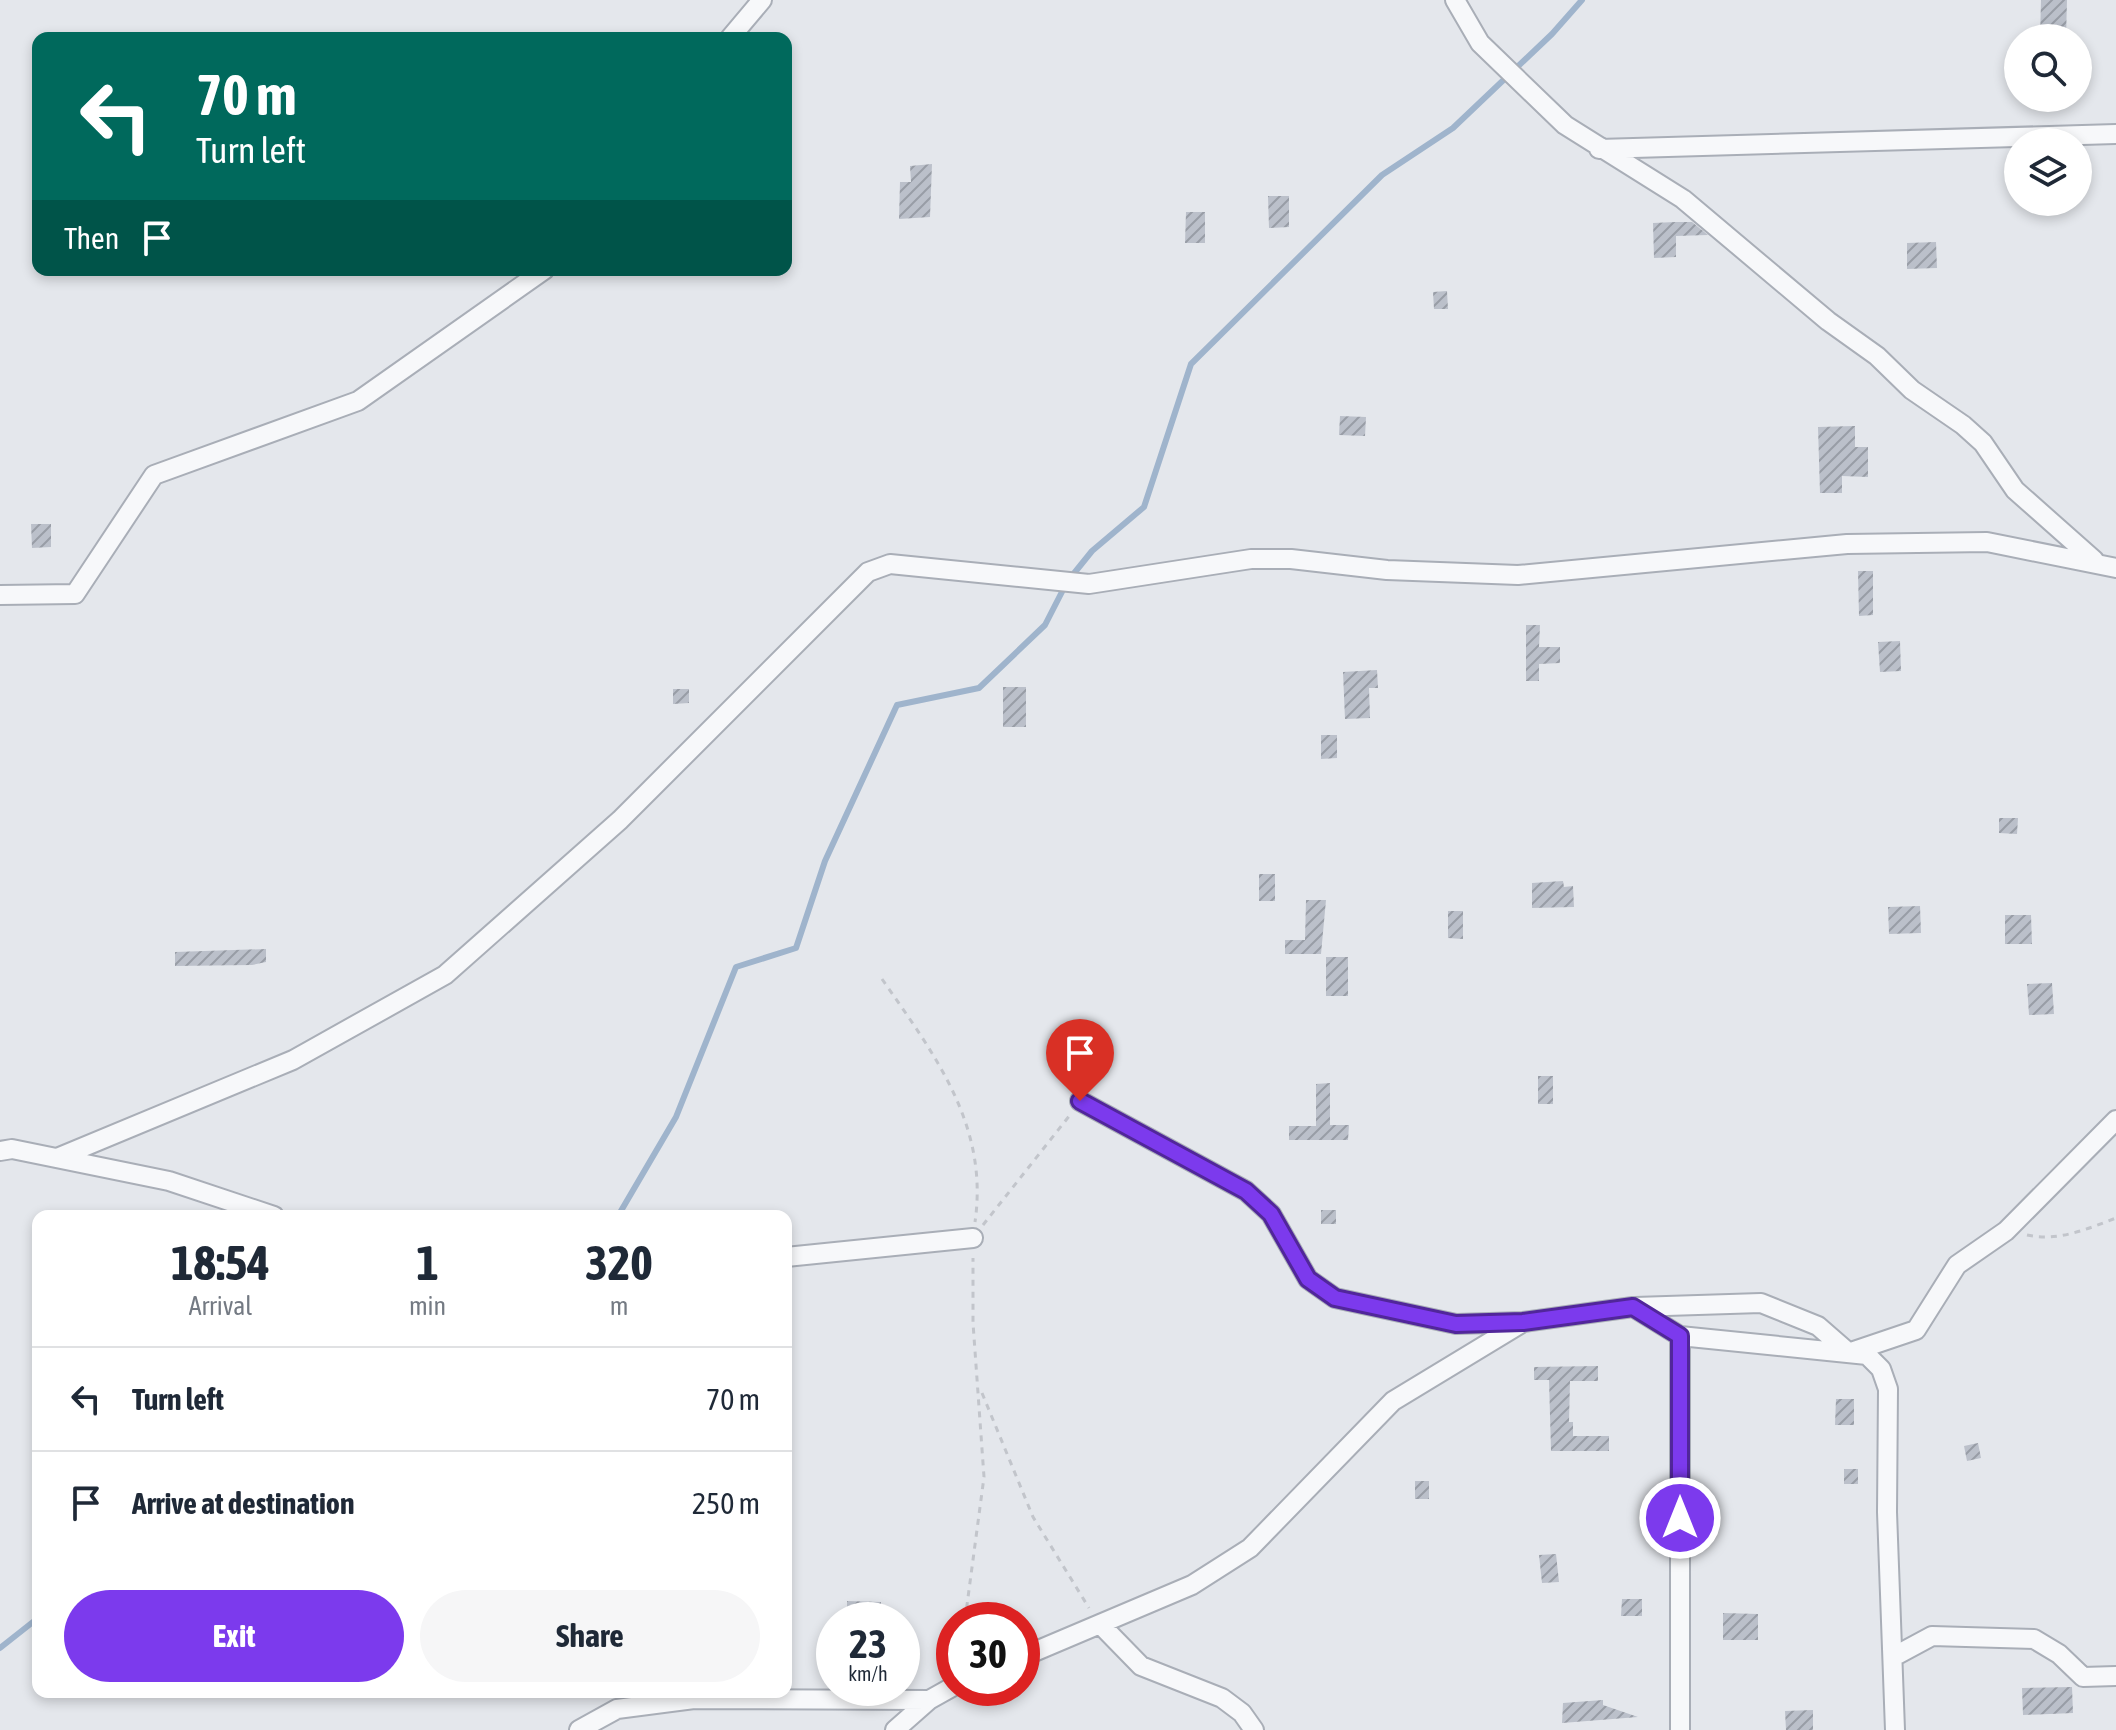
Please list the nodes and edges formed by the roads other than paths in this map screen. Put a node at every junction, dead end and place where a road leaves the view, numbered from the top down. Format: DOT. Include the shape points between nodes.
graph roads {
  1 [pos="762,0"];
  2 [pos="1455,0"];
  3 [pos="735,32"];
  4 [pos="2116,134"];
  5 [pos="1599,149"];
  6 [pos="535,276"];
  7 [pos="2096,562"];
  8 [pos="2116,568"];
  9 [pos="0,595"];
  10 [pos="1080,1101"];
  11 [pos="2116,1120"];
  12 [pos="0,1151"];
  13 [pos="57,1158"];
  14 [pos="256,1210"];
  15 [pos="973,1238"];
  16 [pos="792,1256"];
  17 [pos="1633,1307"];
  18 [pos="1523,1322"];
  19 [pos="1680,1336"];
  20 [pos="1849,1353"];
  21 [pos="1100,1624"];
  22 [pos="1040,1649"];
  23 [pos="1893,1657"];
  24 [pos="2116,1676"];
  25 [pos="936,1696"];
  26 [pos="929,1700"];
  27 [pos="579,1730"];
  28 [pos="895,1730"];
  29 [pos="1254,1730"];
  30 [pos="1680,1730"];
  31 [pos="1895,1730"];
  1 -- 3 [label="street"];
  2 -- 5 [label="street" via="1480,43 1565,125"];
  4 -- 5 [label="street"];
  5 -- 7 [label="street" via="1683,199 1912,390 1963,425 1983,443 2015,490"];
  6 -- 9 [label="street" via="358,401 154,475 75,594"];
  7 -- 8 [label="street"];
  7 -- 13 [label="street" via="1987,542 1847,544 1518,575 1251,559 1089,584 890,564 868,572 620,820 445,975 293,1060"];
  10 -- 18 [label="street" via="1246,1191 1271,1214 1308,1279 1335,1298 1456,1324"];
  11 -- 20 [label="street" via="2006,1231 1957,1265 1916,1330"];
  12 -- 13 [label="street"];
  13 -- 14 [label="street" via="169,1181"];
  15 -- 16 [label="street"];
  17 -- 18 [label="street"];
  17 -- 19 [label="street"];
  17 -- 20 [label="street" via="1761,1303 1818,1326"];
  18 -- 21 [label="street" via="1393,1401 1250,1548 1192,1585"];
  19 -- 20 [label="street"];
  19 -- 30 [label="street"];
  20 -- 23 [label="street" via="1867,1355 1881,1369 1888,1389"];
  21 -- 22 [label="street"];
  21 -- 29 [label="street" via="1141,1666 1222,1698"];
  23 -- 24 [label="street" via="1932,1636 2034,1639 2083,1677"];
  23 -- 31 [label="street"];
  25 -- 26 [label="street"];
  26 -- 27 [label="street" via="694,1699 617,1709"];
  26 -- 28 [label="street"];
}
